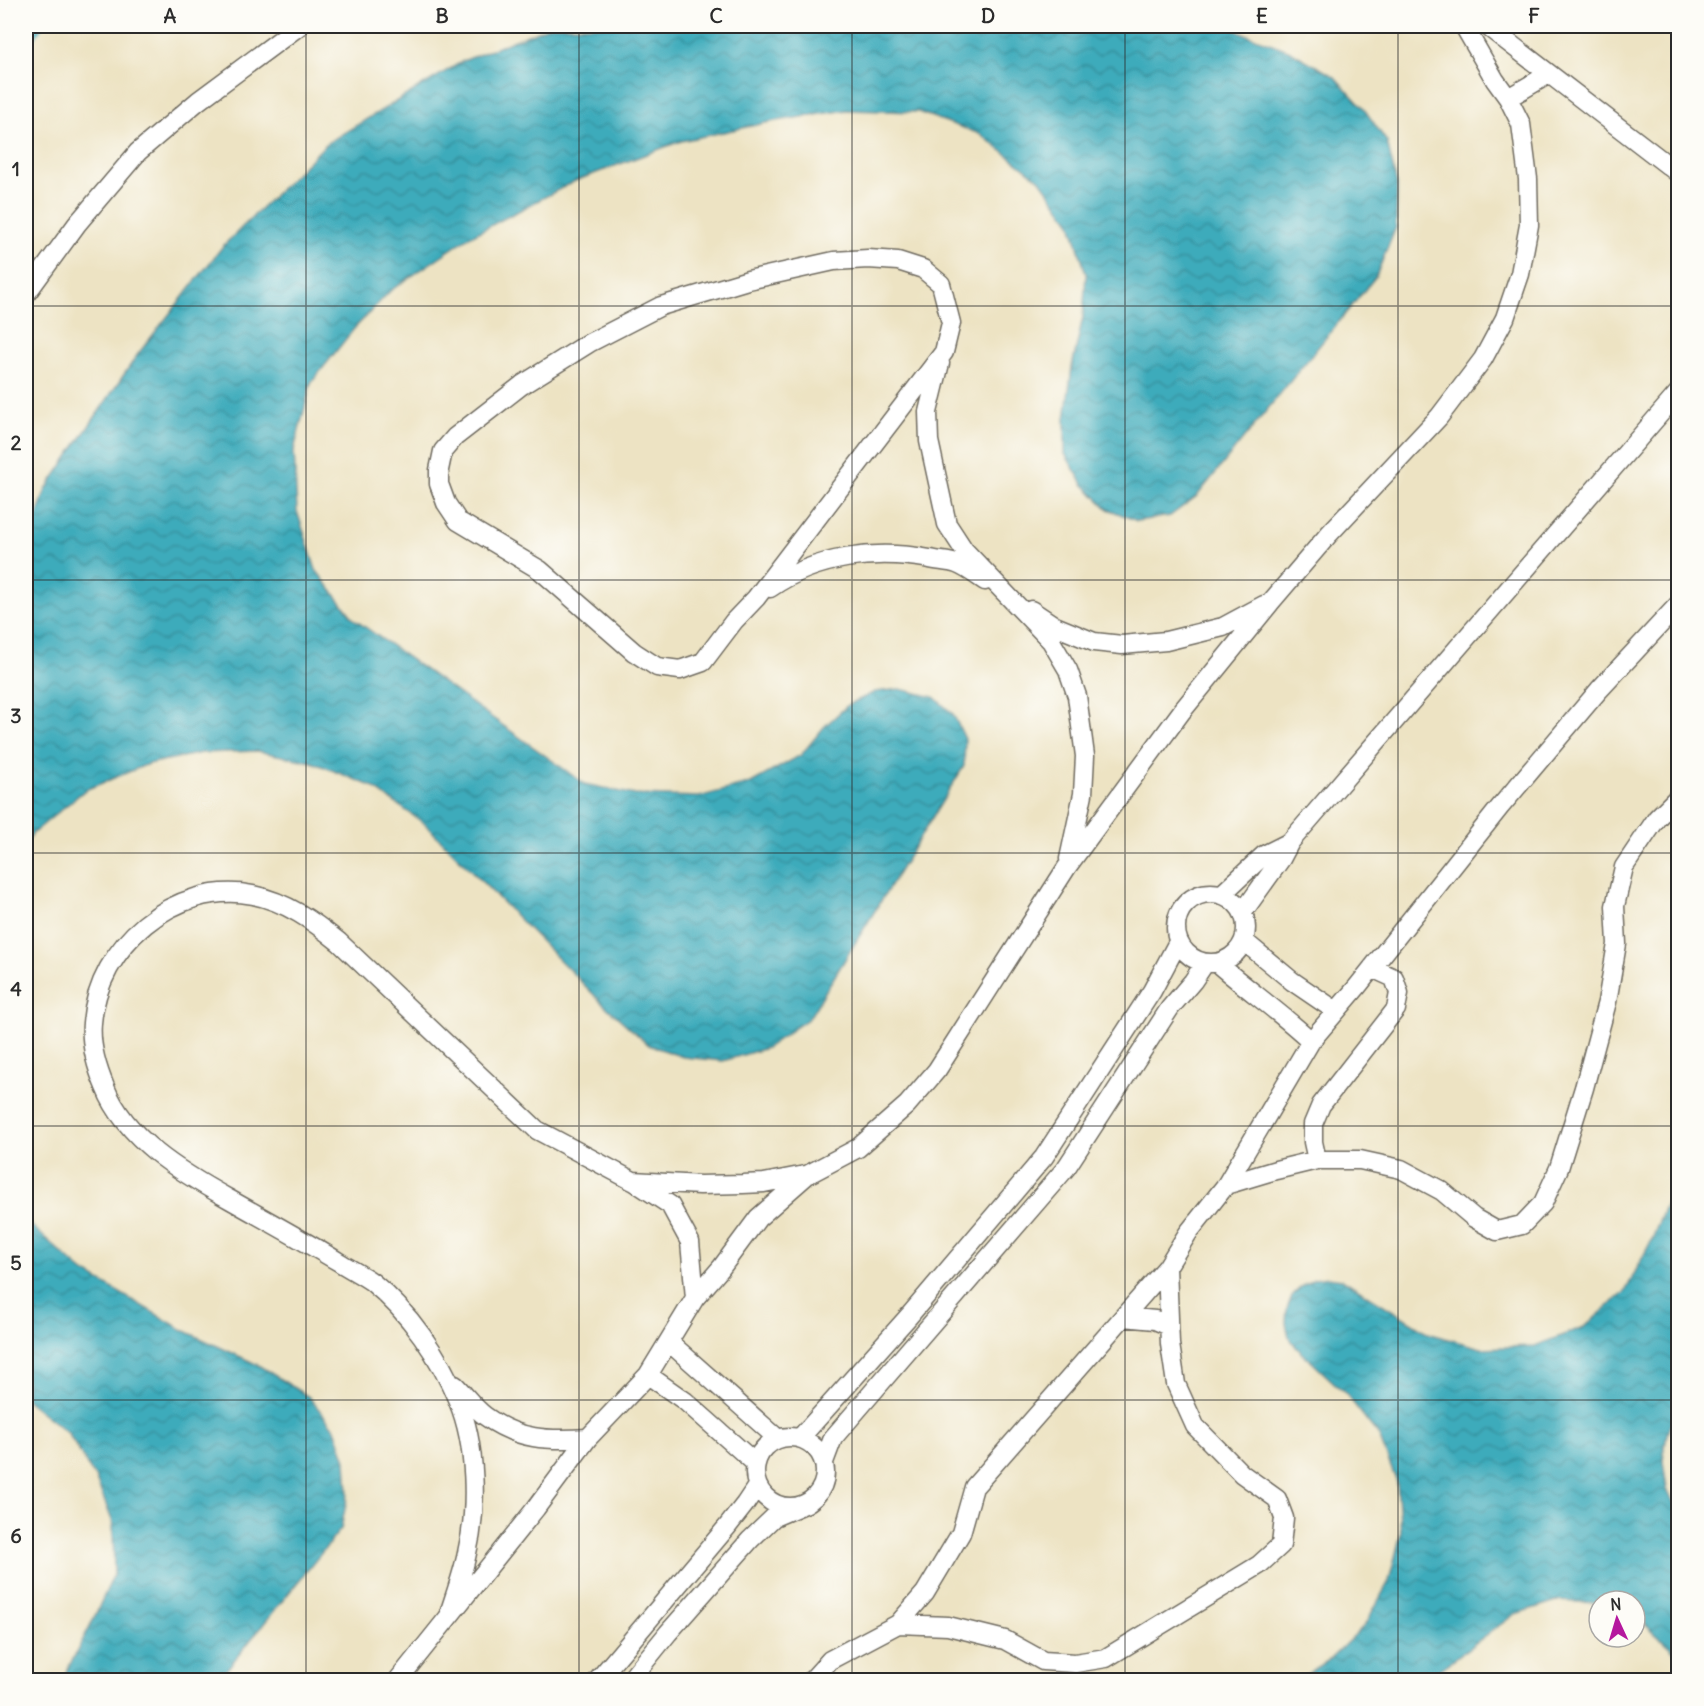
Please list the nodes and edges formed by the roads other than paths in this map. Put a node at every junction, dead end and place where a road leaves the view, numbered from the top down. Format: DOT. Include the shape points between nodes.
graph roads {
  1 [pos="299,26"];
  2 [pos="1464,26"];
  3 [pos="1487,26"];
  4 [pos="1550,74"];
  5 [pos="1508,98"];
  6 [pos="1678,173"];
  7 [pos="26,294"];
  8 [pos="944,352"];
  9 [pos="1678,393"];
  10 [pos="1001,590"];
  11 [pos="756,598"];
  12 [pos="1270,603"];
  13 [pos="1678,605"];
  14 [pos="1678,797"];
  15 [pos="1290,842"];
  16 [pos="1068,867"];
  17 [pos="1222,894"];
  18 [pos="1243,912"];
  19 [pos="1178,942"];
  20 [pos="1245,942"];
  21 [pos="1211,963"];
  22 [pos="1372,968"];
  23 [pos="1336,1011"];
  24 [pos="1311,1041"];
  25 [pos="1317,1160"];
  26 [pos="807,1174"];
  27 [pos="633,1181"];
  28 [pos="1226,1185"];
  29 [pos="1167,1267"];
  30 [pos="695,1298"];
  31 [pos="1123,1317"];
  32 [pos="1169,1326"];
  33 [pos="669,1341"];
  34 [pos="443,1372"];
  35 [pos="648,1374"];
  36 [pos="588,1438"];
  37 [pos="777,1438"];
  38 [pos="800,1438"];
  39 [pos="824,1462"];
  40 [pos="755,1463"];
  41 [pos="756,1486"];
  42 [pos="807,1503"];
  43 [pos="447,1622"];
  44 [pos="898,1624"];
  45 [pos="398,1680"];
  46 [pos="598,1680"];
  47 [pos="630,1680"];
  48 [pos="812,1680"];
  1 -- 7 [label="street" via="198,101 138,152 76,224"];
  2 -- 5 [label="street"];
  3 -- 4 [label="street"];
  4 -- 5 [label="street"];
  4 -- 6 [label="street"];
  5 -- 12 [label="street" via="1521,124 1529,225 1520,274 1505,318 1483,359 1439,417"];
  8 -- 10 [label="street" via="928,412 929,441 947,524 964,550"];
  8 -- 11 [label="street"];
  8 -- 11 [label="street" via="951,323 942,284 923,269 898,261 834,261 748,280 661,306 588,343 522,385 455,437 443,451 440,484 458,521 540,570 634,652 657,667 680,670 702,662"];
  9 -- 15 [label="street"];
  10 -- 11 [label="street" via="957,564 871,554 829,561 788,576"];
  10 -- 12 [label="street" via="1055,626 1094,642 1122,645 1166,641 1223,627"];
  10 -- 16 [label="street" via="1052,641 1077,696 1085,756 1083,794"];
  12 -- 16 [label="street" via="1182,711"];
  13 -- 22 [label="street" via="1599,690 1500,807"];
  14 -- 25 [label="street" via="1657,818 1624,867 1615,906 1617,944 1607,1002 1560,1168 1543,1203 1521,1225 1497,1231 1474,1218 1442,1191 1401,1169 1360,1160"];
  15 -- 17 [label="street" via="1264,855"];
  15 -- 18 [label="street"];
  16 -- 26 [label="street" via="937,1070 907,1105 858,1148"];
  17 -- 18 [label="street"];
  17 -- 19 [label="street" via="1210,892 1189,900 1177,920"];
  18 -- 20 [label="street"];
  19 -- 21 [label="street" via="1194,960"];
  19 -- 38 [label="street" via="1152,991 1044,1157"];
  20 -- 21 [label="street" via="1228,960"];
  20 -- 23 [label="street"];
  21 -- 24 [label="street" via="1278,1010"];
  21 -- 39 [label="street" via="1170,1008 1066,1168 833,1438"];
  22 -- 23 [label="street"];
  22 -- 25 [label="street" via="1394,978 1399,993 1396,1009 1321,1105 1313,1124"];
  23 -- 24 [label="street"];
  24 -- 28 [label="street"];
  25 -- 28 [label="street"];
  26 -- 27 [label="street" via="764,1184"];
  26 -- 30 [label="street" via="758,1218"];
  27 -- 30 [label="street" via="670,1205 690,1242"];
  27 -- 34 [label="street" via="537,1130 339,942 310,919 278,902 251,895 218,894 183,901 132,936 113,961 97,994 92,1025 94,1054 105,1089 123,1120 158,1154 202,1185 372,1282 408,1318"];
  28 -- 29 [label="street"];
  29 -- 31 [label="street"];
  29 -- 32 [label="street"];
  30 -- 33 [label="street"];
  31 -- 32 [label="street" via="1155,1320"];
  31 -- 44 [label="street" via="974,1487 960,1533 925,1593"];
  32 -- 44 [label="street" via="1176,1384 1195,1426 1242,1474 1277,1499 1284,1518 1281,1545 1258,1565 1106,1658 1075,1663 1043,1661 1005,1641 948,1626"];
  33 -- 35 [label="street"];
  33 -- 37 [label="street"];
  34 -- 36 [label="street" via="484,1416 521,1436 554,1441"];
  34 -- 43 [label="street" via="459,1403 470,1447 474,1499 468,1552"];
  35 -- 36 [label="street"];
  35 -- 40 [label="street" via="686,1401"];
  36 -- 43 [label="street"];
  37 -- 38 [label="street"];
  37 -- 40 [label="street" via="767,1444"];
  38 -- 39 [label="street" via="819,1451"];
  39 -- 42 [label="street" via="823,1486"];
  40 -- 41 [label="street"];
  41 -- 42 [label="street" via="772,1503 783,1507"];
  41 -- 46 [label="street" via="746,1504"];
  42 -- 47 [label="street" via="774,1517 750,1540"];
  43 -- 45 [label="street"];
  44 -- 48 [label="street" via="830,1660"];
}
